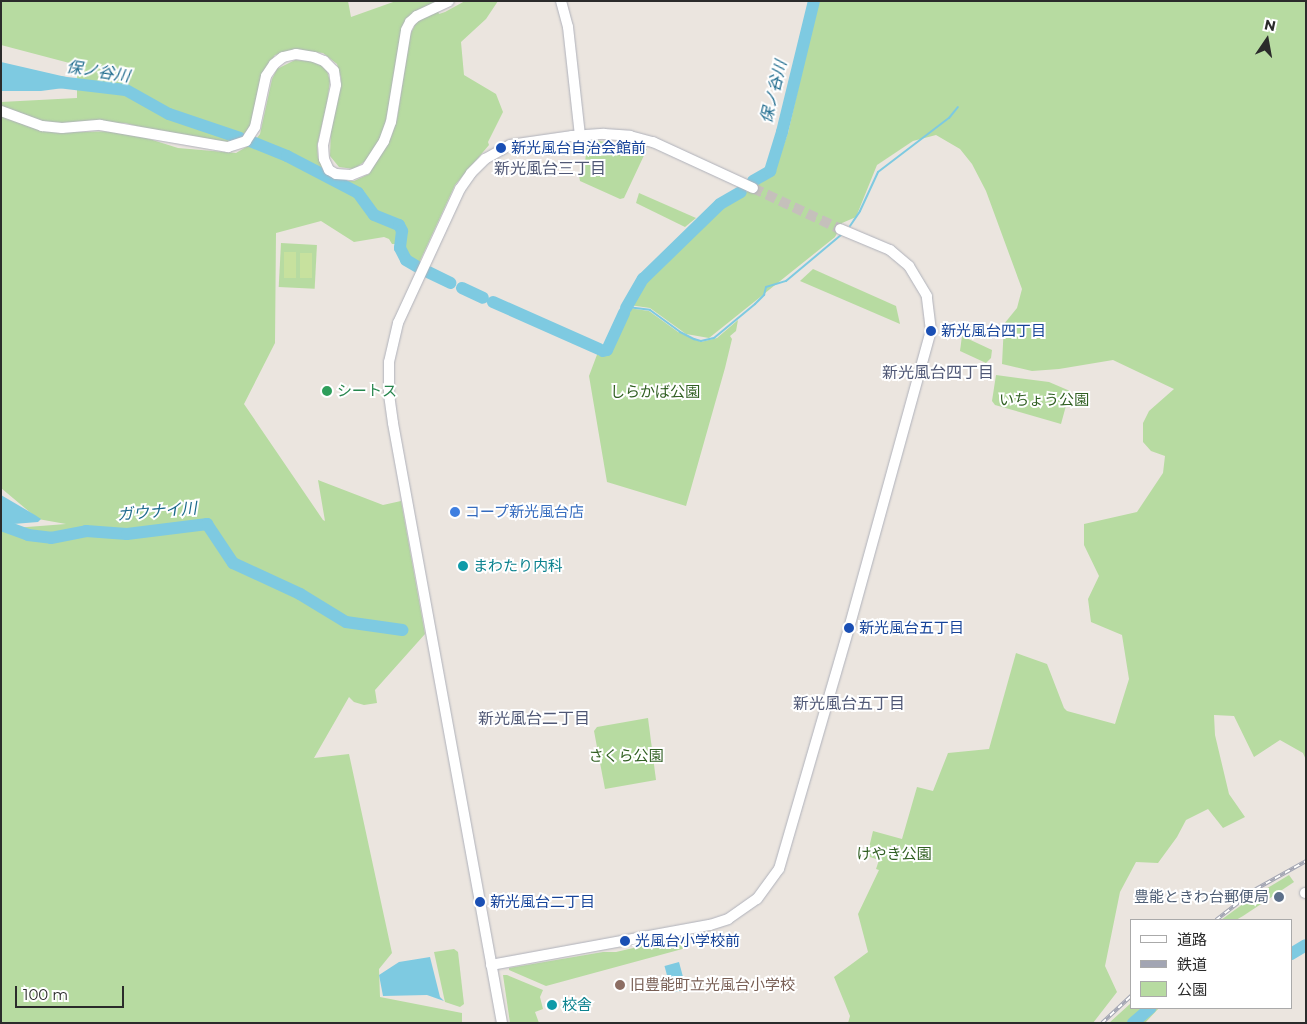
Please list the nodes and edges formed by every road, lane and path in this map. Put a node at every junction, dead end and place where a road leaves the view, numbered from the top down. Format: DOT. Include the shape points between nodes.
graph roads {
  1 [pos="449,1"];
  2 [pos="561,1"];
  3 [pos="1,111"];
  4 [pos="580,136"];
  5 [pos="753,188"];
  6 [pos="840,229"];
  7 [pos="491,964"];
  8 [pos="502,1023"];
  1 -- 3 [label="street" via="410,22 391,122 384,141 366,169 351,175 344,176 329,170 324,159 323,146 336,85 334,71 314,57 296,54 283,57 274,64 266,76 255,127 246,142 228,147 100,125 42,126"];
  2 -- 4 [label="street" via="568,27"];
  4 -- 5 [label="street" via="630,136 653,142"];
  4 -- 7 [label="street" via="510,145 484,159 470,173 445,219 398,323 389,362 393,423"];
  6 -- 7 [label="street" via="890,250 909,266 927,296 931,332 779,869 757,899 728,919 710,925"];
  7 -- 8 [label="street"];
}
